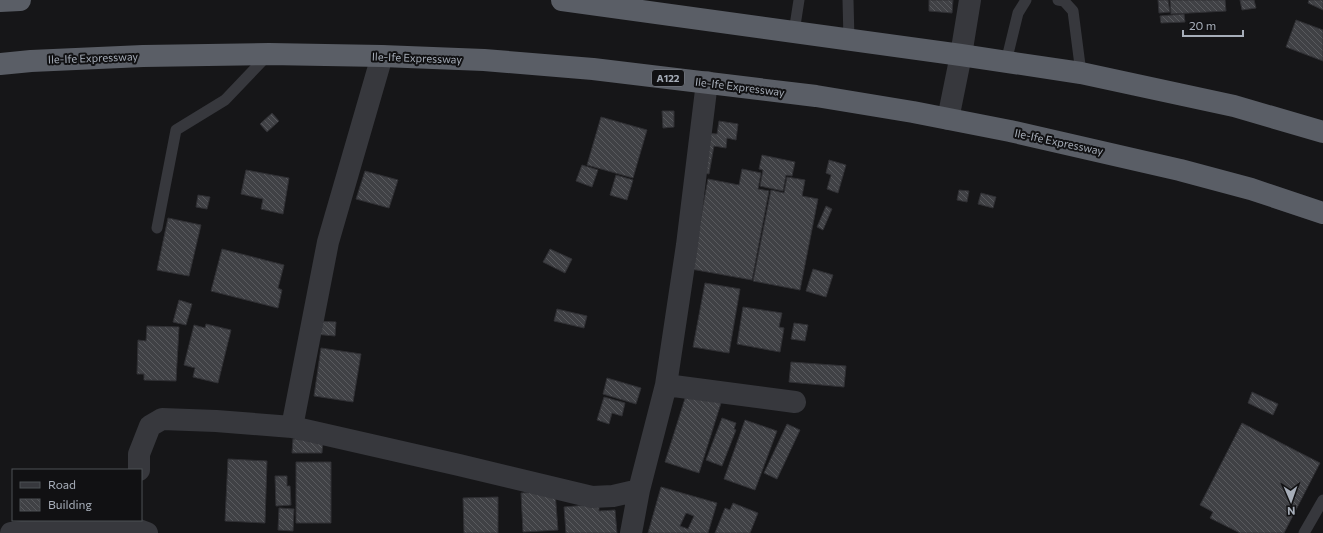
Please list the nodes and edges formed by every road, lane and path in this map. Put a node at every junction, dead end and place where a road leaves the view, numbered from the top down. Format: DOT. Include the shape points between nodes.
graph roads {
  1 [pos="20,0"];
  2 [pos="562,0"];
  3 [pos="799,0"];
  4 [pos="848,0"];
  5 [pos="970,0"];
  6 [pos="1026,0"];
  7 [pos="1058,0"];
  8 [pos="0,2"];
  9 [pos="794,32"];
  10 [pos="849,40"];
  11 [pos="269,54"];
  12 [pos="961,55"];
  13 [pos="382,56"];
  14 [pos="1006,62"];
  15 [pos="0,64"];
  16 [pos="1081,73"];
  17 [pos="707,82"];
  18 [pos="948,119"];
  19 [pos="1323,132"];
  20 [pos="1323,213"];
  21 [pos="158,228"];
  22 [pos="666,385"];
  23 [pos="795,402"];
  24 [pos="292,427"];
  25 [pos="139,469"];
  26 [pos="639,490"];
  27 [pos="1323,500"];
  28 [pos="141,529"];
  29 [pos="11,533"];
  30 [pos="632,533"];
  31 [pos="1304,533"];
  1 -- 8 [label="highway"];
  2 -- 9 [label="highway"];
  3 -- 9 [label="lane"];
  4 -- 10 [label="lane"];
  5 -- 12 [label="street"];
  6 -- 14 [label="lane" via="1018,13"];
  7 -- 16 [label="lane" via="1064,1 1073,11"];
  9 -- 10 [label="highway"];
  10 -- 12 [label="highway"];
  11 -- 13 [label="highway, Ile-Ife Expressway / A122"];
  11 -- 15 [label="highway, Ile-Ife Expressway / A122" via="135,56"];
  11 -- 21 [label="lane" via="225,100 176,130"];
  12 -- 14 [label="highway"];
  12 -- 18 [label="street"];
  13 -- 17 [label="highway, Ile-Ife Expressway / A122" via="492,61"];
  13 -- 24 [label="street" via="328,242"];
  14 -- 16 [label="highway"];
  16 -- 19 [label="highway" via="1234,106"];
  17 -- 18 [label="highway, Ile-Ife Expressway / A122" via="816,96"];
  17 -- 22 [label="street" via="687,245"];
  18 -- 20 [label="highway, Ile-Ife Expressway / A122" via="1180,170 1251,189"];
  22 -- 23 [label="street"];
  22 -- 26 [label="street"];
  24 -- 25 [label="street" via="162,420 150,426 139,454"];
  24 -- 26 [label="street" via="592,497 613,496"];
  26 -- 30 [label="street"];
  27 -- 31 [label="lane"];
  28 -- 29 [label="street" via="76,527"];
}
